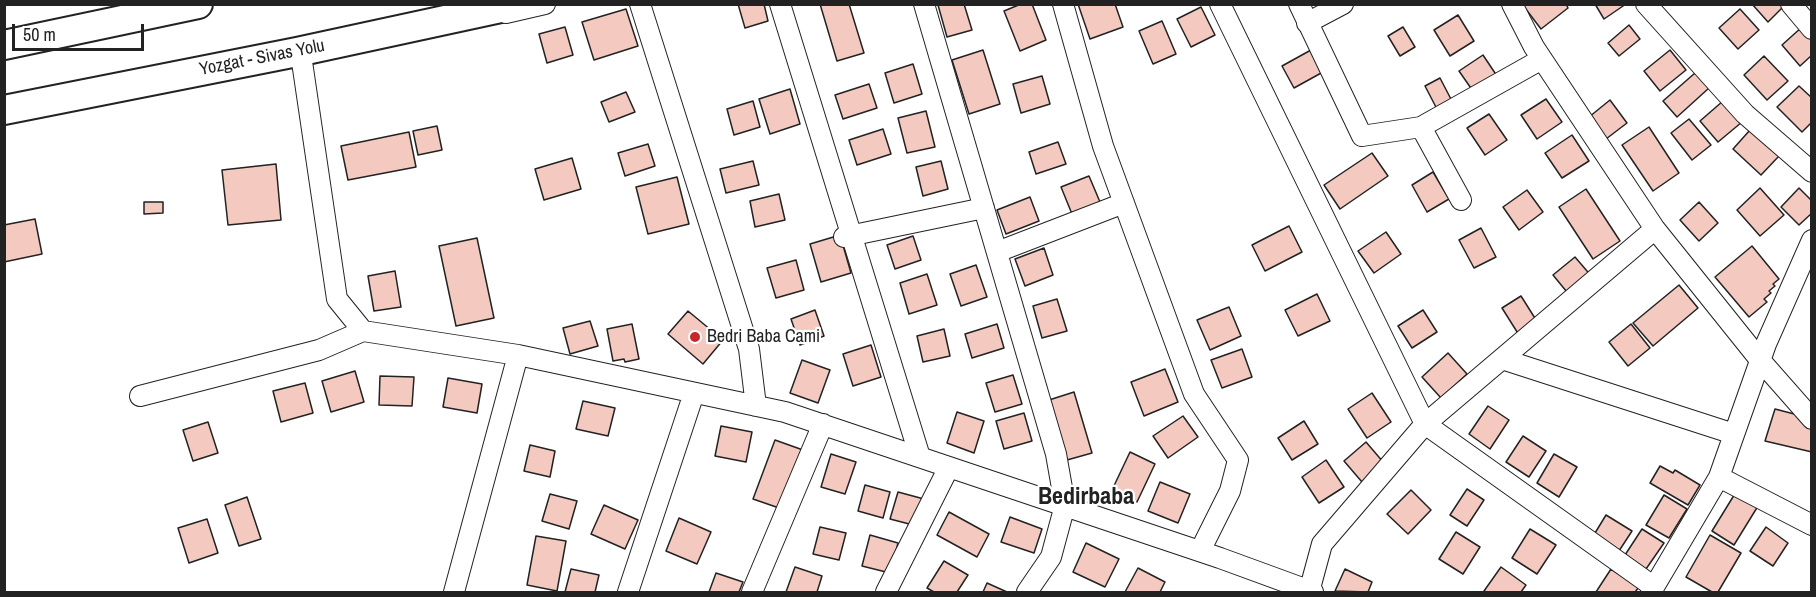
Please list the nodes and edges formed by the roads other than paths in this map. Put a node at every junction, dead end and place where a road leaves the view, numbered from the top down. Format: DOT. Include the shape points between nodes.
graph roads {
  1 [pos="198,4"];
  2 [pos="519,4"];
  3 [pos="545,4"];
  4 [pos="640,4"];
  5 [pos="780,4"];
  6 [pos="924,4"];
  7 [pos="1063,4"];
  8 [pos="1220,4"];
  9 [pos="1299,4"];
  10 [pos="1342,4"];
  11 [pos="1512,4"];
  12 [pos="1646,4"];
  13 [pos="1791,4"];
  14 [pos="1307,23"];
  15 [pos="1812,29"];
  16 [pos="4,45"];
  17 [pos="300,55"];
  18 [pos="1542,59"];
  19 [pos="4,110"];
  20 [pos="4,119"];
  21 [pos="1421,128"];
  22 [pos="1812,172"];
  23 [pos="1461,200"];
  24 [pos="1124,203"];
  25 [pos="984,208"];
  26 [pos="1655,228"];
  27 [pos="848,237"];
  28 [pos="1812,240"];
  29 [pos="997,252"];
  30 [pos="363,331"];
  31 [pos="518,355"];
  32 [pos="1502,359"];
  33 [pos="1760,360"];
  34 [pos="694,393"];
  35 [pos="140,396"];
  36 [pos="756,406"];
  37 [pos="1812,418"];
  38 [pos="823,424"];
  39 [pos="1425,424"];
  40 [pos="1734,434"];
  41 [pos="920,457"];
  42 [pos="949,467"];
  43 [pos="1719,477"];
  44 [pos="1065,505"];
  45 [pos="1812,525"];
  46 [pos="1200,551"];
  47 [pos="1652,590"];
  48 [pos="454,592"];
  49 [pos="628,592"];
  50 [pos="752,592"];
  51 [pos="886,592"];
  52 [pos="1027,592"];
  53 [pos="1310,592"];
  1 -- 16 [label="highway"];
  2 -- 19 [label="highway, Yozgat - Sivas Yolu"];
  3 -- 17 [label="street"];
  4 -- 36 [label="street" via="749,349"];
  5 -- 27 [label="street"];
  6 -- 25 [label="street"];
  7 -- 24 [label="street" via="1103,146"];
  8 -- 39 [label="street"];
  9 -- 14 [label="street"];
  10 -- 14 [label="street"];
  11 -- 18 [label="street"];
  12 -- 22 [label="street" via="1745,114"];
  13 -- 15 [label="street"];
  14 -- 21 [label="street" via="1362,136"];
  17 -- 20 [label="street"];
  17 -- 30 [label="street" via="337,298"];
  18 -- 21 [label="street"];
  18 -- 26 [label="street"];
  21 -- 23 [label="street"];
  24 -- 29 [label="street"];
  24 -- 46 [label="street" via="1194,394 1238,460 1230,491"];
  25 -- 27 [label="street"];
  25 -- 29 [label="street"];
  26 -- 32 [label="street"];
  26 -- 33 [label="street"];
  27 -- 41 [label="street"];
  28 -- 33 [label="street"];
  29 -- 44 [label="street" via="1056,454"];
  30 -- 31 [label="street"];
  30 -- 35 [label="street" via="319,350"];
  31 -- 34 [label="street"];
  31 -- 48 [label="street"];
  32 -- 39 [label="street"];
  32 -- 40 [label="street"];
  33 -- 37 [label="street"];
  33 -- 40 [label="street"];
  34 -- 36 [label="street"];
  34 -- 49 [label="street"];
  36 -- 38 [label="street"];
  38 -- 41 [label="street"];
  38 -- 50 [label="street"];
  39 -- 47 [label="street"];
  39 -- 53 [label="street" via="1322,544"];
  40 -- 43 [label="street"];
  41 -- 42 [label="street"];
  42 -- 44 [label="street"];
  42 -- 51 [label="street"];
  43 -- 45 [label="street"];
  43 -- 47 [label="street"];
  44 -- 46 [label="street"];
  44 -- 52 [label="street" via="1051,556"];
  46 -- 53 [label="street"];
}
